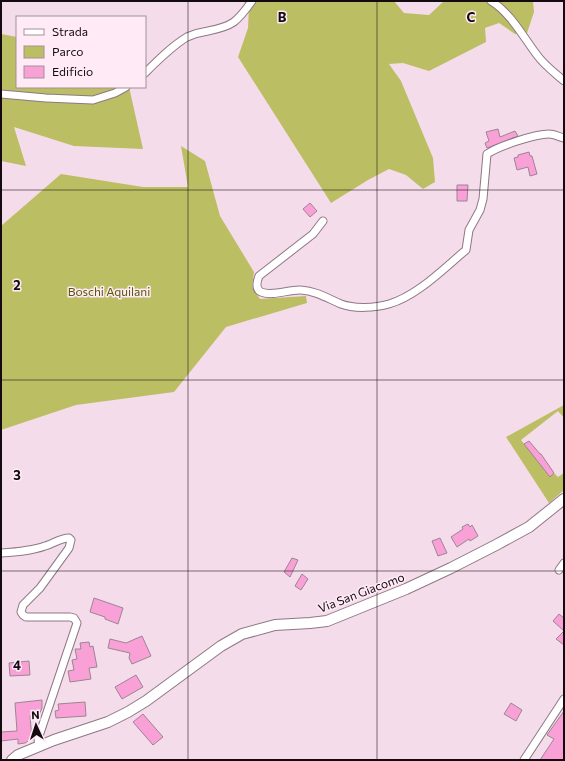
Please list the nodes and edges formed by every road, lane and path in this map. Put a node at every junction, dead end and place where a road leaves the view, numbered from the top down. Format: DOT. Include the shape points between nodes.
graph roads {
  1 [pos="252,1"];
  2 [pos="491,1"];
  3 [pos="146,72"];
  4 [pos="564,81"];
  5 [pos="124,88"];
  6 [pos="1,94"];
  7 [pos="564,138"];
  8 [pos="323,221"];
  9 [pos="564,499"];
  10 [pos="1,554"];
  11 [pos="564,563"];
  12 [pos="559,570"];
  13 [pos="564,699"];
  14 [pos="39,746"];
  15 [pos="12,760"];
  16 [pos="524,760"];
  1 -- 3 [label="street" via="228,27 188,36"];
  2 -- 4 [label="street" via="507,14 538,57"];
  5 -- 6 [label="street" via="93,100"];
  7 -- 8 [label="street" via="548,134 521,140 487,154 483,199 469,230 466,250 417,290 389,304 357,307 342,305 311,291 269,293 258,289 258,276 313,234"];
  9 -- 14 [label="street, Via San Giacomo" via="537,521 509,538 406,589 327,621 274,625 242,634 128,712 108,722"];
  10 -- 14 [label="street" via="30,551 62,538 71,540 70,548 40,588 21,608 26,617 70,617 77,623 38,739"];
  11 -- 12 [label="street"];
  13 -- 16 [label="street"];
  14 -- 15 [label="street, Via San Giacomo"];
}
